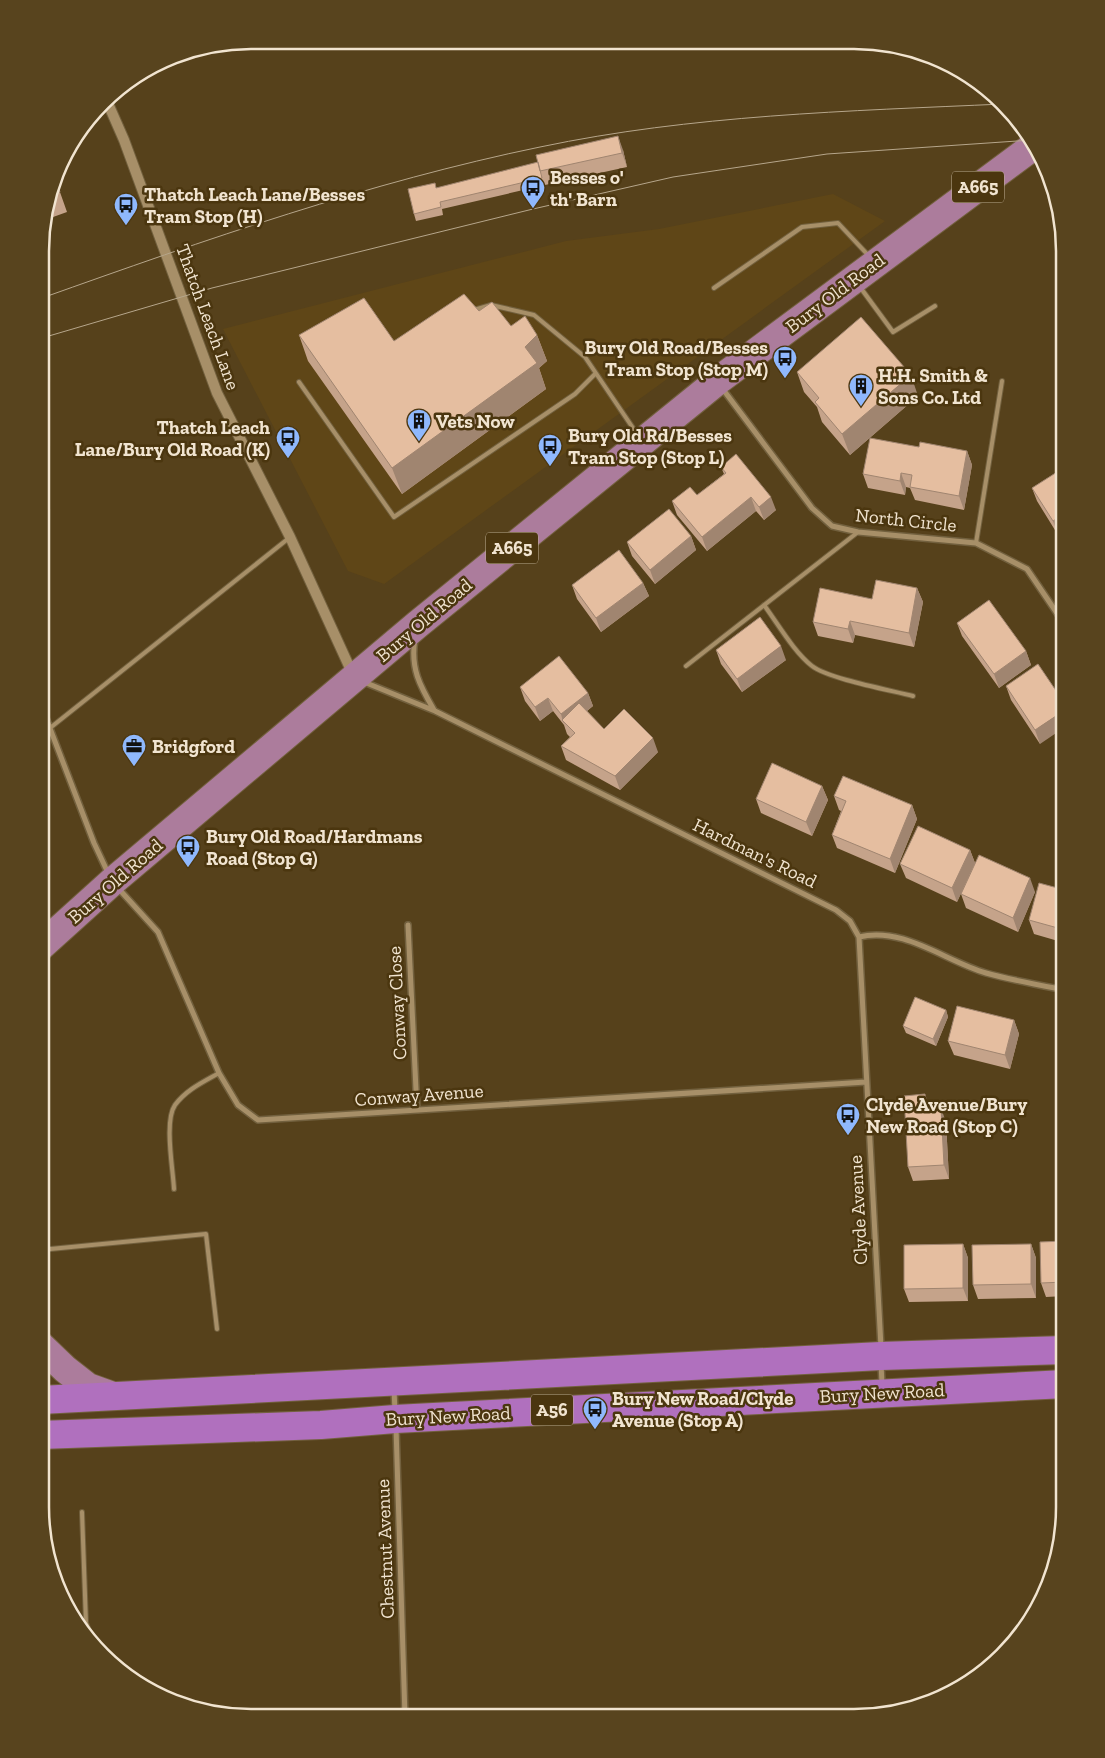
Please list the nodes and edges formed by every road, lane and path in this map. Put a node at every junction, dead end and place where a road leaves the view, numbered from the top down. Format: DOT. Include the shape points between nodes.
graph roads {
  1 [pos="109,107"];
  2 [pos="1029,150"];
  3 [pos="876,263"];
  4 [pos="854,279"];
  5 [pos="714,288"];
  6 [pos="935,306"];
  7 [pos="464,313"];
  8 [pos="596,374"];
  9 [pos="1002,381"];
  10 [pos="299,382"];
  11 [pos="717,382"];
  12 [pos="642,442"];
  13 [pos="858,532"];
  14 [pos="290,537"];
  15 [pos="976,543"];
  16 [pos="764,605"];
  17 [pos="1056,612"];
  18 [pos="418,624"];
  19 [pos="686,666"];
  20 [pos="355,678"];
  21 [pos="913,696"];
  22 [pos="435,711"];
  23 [pos="50,728"];
  24 [pos="113,881"];
  25 [pos="408,925"];
  26 [pos="859,937"];
  27 [pos="49,939"];
  28 [pos="1056,988"];
  29 [pos="218,1073"];
  30 [pos="866,1082"];
  31 [pos="417,1110"];
  32 [pos="174,1189"];
  33 [pos="49,1249"];
  34 [pos="217,1329"];
  35 [pos="1056,1350"];
  36 [pos="49,1354"];
  37 [pos="881,1356"];
  38 [pos="394,1381"];
  39 [pos="1056,1384"];
  40 [pos="882,1392"];
  41 [pos="113,1396"];
  42 [pos="49,1400"];
  43 [pos="396,1419"];
  44 [pos="49,1435"];
  45 [pos="82,1512"];
  46 [pos="86,1622"];
  47 [pos="88,1627"];
  48 [pos="405,1709"];
  1 -- 14 [label="street, Thatch Leach Lane" via="217,394"];
  2 -- 3 [label="main road, Bury Old Road / A665"];
  3 -- 4 [label="main road, Bury Old Road / A665"];
  3 -- 5 [label="lane" via="838,222 802,227"];
  4 -- 6 [label="lane" via="893,332"];
  4 -- 11 [label="main road, Bury Old Road / A665"];
  7 -- 8 [label="lane" via="491,305 534,315 585,358"];
  8 -- 10 [label="lane" via="575,394 394,517"];
  8 -- 12 [label="lane"];
  9 -- 15 [label="lane"];
  11 -- 12 [label="main road, Bury Old Road / A665"];
  11 -- 13 [label="street, North Circle" via="812,508 832,526"];
  12 -- 18 [label="main road, Bury Old Road / A665"];
  13 -- 15 [label="street, North Circle"];
  13 -- 16 [label="lane"];
  14 -- 20 [label="street, Thatch Leach Lane"];
  14 -- 23 [label="lane"];
  15 -- 17 [label="street, North Circle" via="1027,569"];
  16 -- 19 [label="lane"];
  16 -- 21 [label="lane" via="812,666 826,673"];
  18 -- 20 [label="main road, Bury Old Road / A665"];
  18 -- 22 [label="street" via="414,665 418,683"];
  20 -- 22 [label="street, Hardman's Road"];
  20 -- 24 [label="main road, Bury Old Road / A665"];
  22 -- 26 [label="street, Hardman's Road" via="836,910 850,921"];
  23 -- 24 [label="street, Conway Avenue" via="94,843"];
  24 -- 27 [label="main road, Bury Old Road / A665"];
  24 -- 29 [label="street, Conway Avenue" via="158,932"];
  25 -- 31 [label="street, Conway Close"];
  26 -- 28 [label="street" via="890,934 985,973"];
  26 -- 30 [label="street, Clyde Avenue"];
  29 -- 31 [label="street, Conway Avenue" via="238,1105 258,1120"];
  29 -- 32 [label="lane" via="190,1090 174,1106 170,1124"];
  30 -- 31 [label="street, Conway Avenue"];
  30 -- 37 [label="street, Clyde Avenue"];
  33 -- 34 [label="lane" via="206,1234"];
  35 -- 37 [label="highway, Bury New Road / A56"];
  36 -- 41 [label="main road" via="88,1386"];
  37 -- 38 [label="highway, Bury New Road / A56"];
  37 -- 40 [label="street, Clyde Avenue"];
  38 -- 41 [label="highway, Bury New Road / A56"];
  38 -- 43 [label="street, Chestnut Avenue"];
  39 -- 40 [label="highway, Bury New Road / A56"];
  40 -- 43 [label="highway, Bury New Road / A56"];
  41 -- 42 [label="highway, Bury New Road / A56"];
  43 -- 44 [label="highway, Bury New Road / A56" via="320,1425"];
  43 -- 48 [label="street, Chestnut Avenue"];
  45 -- 46 [label="lane"];
  46 -- 47 [label="lane"];
}
